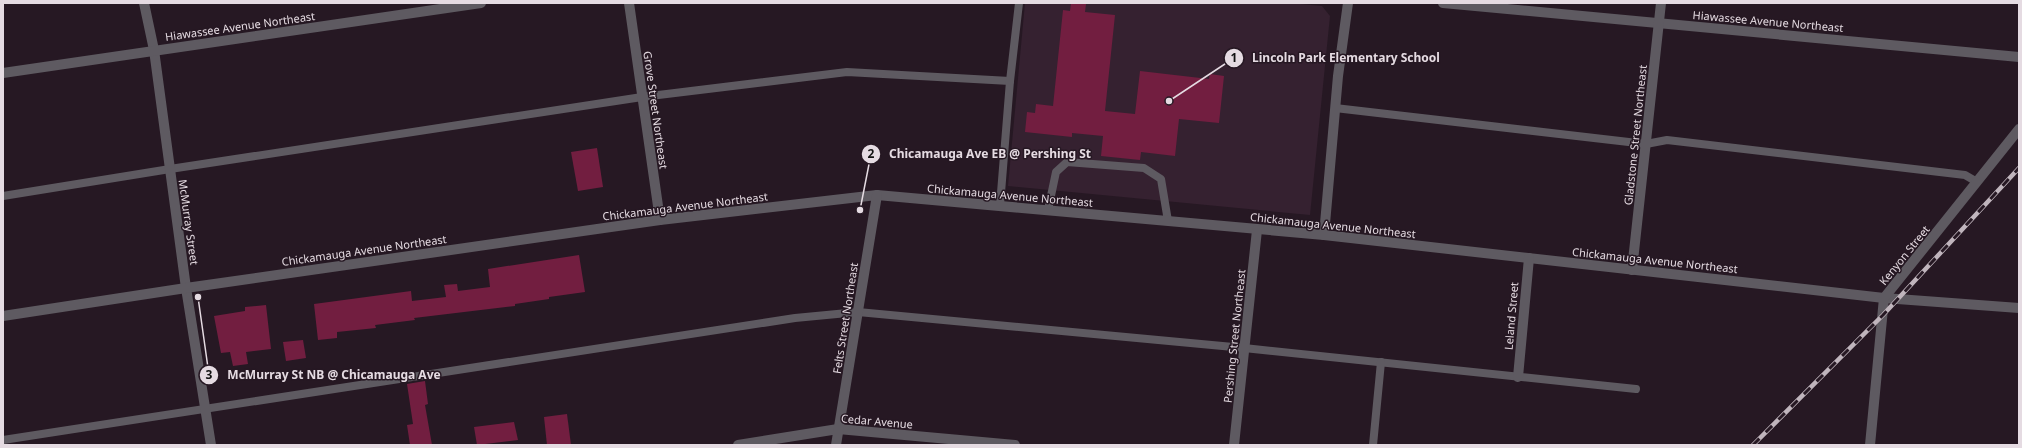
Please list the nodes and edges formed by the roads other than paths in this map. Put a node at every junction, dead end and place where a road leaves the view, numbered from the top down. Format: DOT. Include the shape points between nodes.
graph roads {
  1 [pos="144,3"];
  2 [pos="481,3"];
  3 [pos="629,3"];
  4 [pos="1019,3"];
  5 [pos="1348,3"];
  6 [pos="1443,3"];
  7 [pos="1661,3"];
  8 [pos="1659,23"];
  9 [pos="154,50"];
  10 [pos="2019,57"];
  11 [pos="3,73"];
  12 [pos="1010,81"];
  13 [pos="642,97"];
  14 [pos="1335,108"];
  15 [pos="2019,129"];
  16 [pos="1646,144"];
  17 [pos="170,169"];
  18 [pos="1977,182"];
  19 [pos="877,195"];
  20 [pos="3,196"];
  21 [pos="1000,205"];
  22 [pos="1048,210"];
  23 [pos="660,220"];
  24 [pos="1168,221"];
  25 [pos="1257,230"];
  26 [pos="1324,235"];
  27 [pos="1529,258"];
  28 [pos="1632,270"];
  29 [pos="186,288"];
  30 [pos="1884,298"];
  31 [pos="2019,308"];
  32 [pos="858,312"];
  33 [pos="3,316"];
  34 [pos="1244,348"];
  35 [pos="1381,362"];
  36 [pos="1518,377"];
  37 [pos="1636,389"];
  38 [pos="205,408"];
  39 [pos="838,429"];
  40 [pos="3,440"];
  41 [pos="211,445"];
  42 [pos="738,445"];
  43 [pos="836,445"];
  44 [pos="1015,445"];
  45 [pos="1234,445"];
  46 [pos="1373,445"];
  47 [pos="1870,445"];
  1 -- 9 [label="street, McMurray Street"];
  2 -- 9 [label="street, Hiawassee Avenue Northeast"];
  3 -- 13 [label="street, Grove Street Northeast"];
  4 -- 12 [label="lane"];
  5 -- 14 [label="street"];
  6 -- 8 [label="street, Hiawassee Avenue Northeast"];
  7 -- 8 [label="street, Gladstone Street Northeast"];
  8 -- 10 [label="street, Hiawassee Avenue Northeast"];
  8 -- 16 [label="street, Gladstone Street Northeast"];
  9 -- 11 [label="street, Hiawassee Avenue Northeast"];
  9 -- 17 [label="street, McMurray Street"];
  12 -- 13 [label="lane" via="847,72"];
  12 -- 21 [label="lane"];
  13 -- 17 [label="lane"];
  13 -- 23 [label="street, Grove Street Northeast"];
  14 -- 16 [label="lane"];
  14 -- 26 [label="street"];
  15 -- 18 [label="street, Kenyon Street"];
  16 -- 18 [label="lane" via="1667,140 1966,175"];
  16 -- 28 [label="street, Gladstone Street Northeast"];
  17 -- 20 [label="lane"];
  17 -- 29 [label="street, McMurray Street"];
  18 -- 30 [label="street, Kenyon Street"];
  19 -- 21 [label="street, Chickamauga Avenue Northeast"];
  19 -- 23 [label="street, Chickamauga Avenue Northeast"];
  19 -- 32 [label="street, Felts Street Northeast"];
  21 -- 22 [label="street, Chickamauga Avenue Northeast"];
  22 -- 24 [label="street, Chickamauga Avenue Northeast"];
  22 -- 24 [label="lane" via="1056,172 1067,162 1144,168 1161,179"];
  23 -- 29 [label="street, Chickamauga Avenue Northeast"];
  24 -- 25 [label="street, Chickamauga Avenue Northeast"];
  25 -- 26 [label="street, Chickamauga Avenue Northeast"];
  25 -- 34 [label="street, Pershing Street Northeast"];
  26 -- 27 [label="street, Chickamauga Avenue Northeast"];
  27 -- 28 [label="street, Chickamauga Avenue Northeast"];
  27 -- 36 [label="street, Leland Street"];
  28 -- 30 [label="street, Chickamauga Avenue Northeast"];
  29 -- 33 [label="street, Chickamauga Avenue Northeast"];
  29 -- 38 [label="street, McMurray Street"];
  30 -- 31 [label="street, Chickamauga Avenue Northeast"];
  30 -- 47 [label="street, Kenyon Street"];
  32 -- 34 [label="lane"];
  32 -- 38 [label="lane" via="795,318"];
  32 -- 39 [label="street, Felts Street Northeast"];
  34 -- 35 [label="lane"];
  34 -- 45 [label="street, Pershing Street Northeast"];
  35 -- 36 [label="lane"];
  35 -- 46 [label="lane"];
  36 -- 37 [label="lane"];
  38 -- 40 [label="lane"];
  38 -- 41 [label="street, McMurray Street"];
  39 -- 42 [label="street, Cedar Avenue"];
  39 -- 43 [label="street, Felts Street Northeast"];
  39 -- 44 [label="street, Cedar Avenue"];
}
